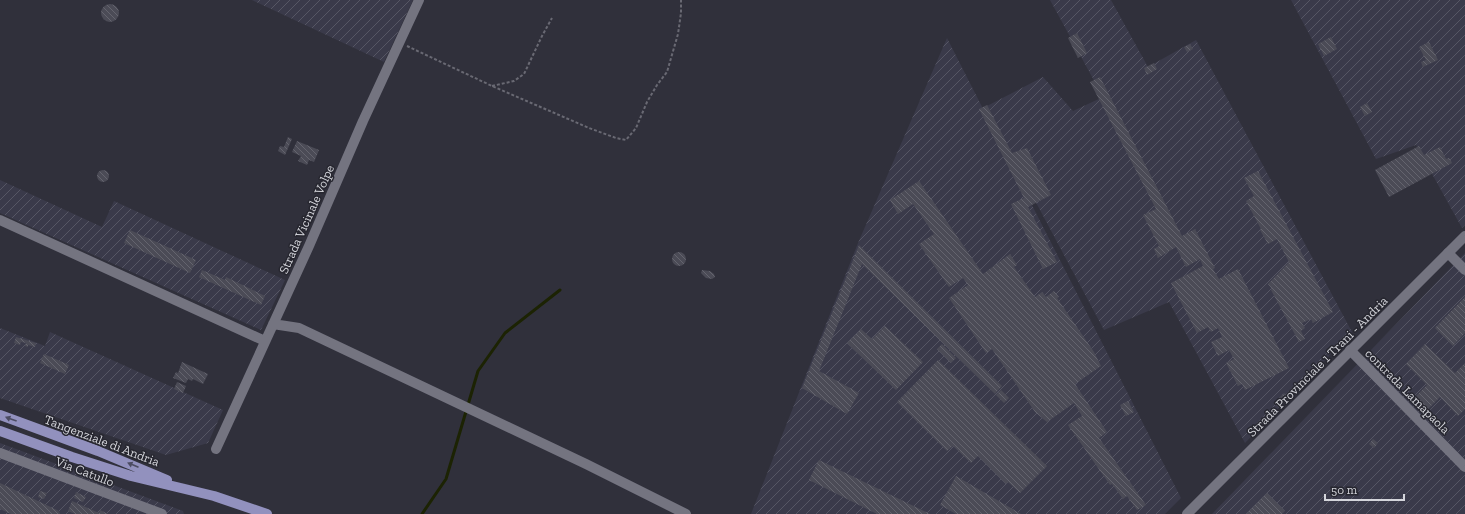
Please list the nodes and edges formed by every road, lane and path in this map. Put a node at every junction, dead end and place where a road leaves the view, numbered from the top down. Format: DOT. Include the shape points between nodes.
graph roads {
  1 [pos="419,0"];
  2 [pos="681,0"];
  3 [pos="552,18"];
  4 [pos="400,42"];
  5 [pos="492,86"];
  6 [pos="0,220"];
  7 [pos="1465,236"];
  8 [pos="1448,253"];
  9 [pos="1465,270"];
  10 [pos="273,324"];
  11 [pos="265,341"];
  12 [pos="1350,350"];
  13 [pos="0,415"];
  14 [pos="0,431"];
  15 [pos="216,448"];
  16 [pos="0,453"];
  17 [pos="1465,467"];
  18 [pos="194,491"];
  19 [pos="162,514"];
  20 [pos="267,514"];
  21 [pos="686,514"];
  22 [pos="1187,514"];
  1 -- 4 [label="street, Strada Vicinale Volpe"];
  2 -- 5 [label="path" via="678,34 667,72 626,140 589,128"];
  3 -- 5 [label="path" via="524,74 514,81"];
  4 -- 5 [label="path"];
  4 -- 10 [label="street, Strada Vicinale Volpe"];
  6 -- 11 [label="street"];
  7 -- 8 [label="street, Strada Provinciale 1 Trani - Andria"];
  8 -- 9 [label="street"];
  8 -- 12 [label="street, Strada Provinciale 1 Trani - Andria"];
  10 -- 11 [label="street, Strada Vicinale Volpe"];
  10 -- 21 [label="street" via="299,328"];
  11 -- 15 [label="street, Strada Vicinale Volpe"];
  12 -- 17 [label="street, contrada Lamapaola"];
  12 -- 22 [label="street, Strada Provinciale 1 Trani - Andria"];
  18 -- 13 [label="main road, Tangenziale di Andria, one-way" via="98,451"];
  14 -- 18 [label="main road, Tangenziale di Andria" via="131,476"];
  16 -- 19 [label="street, Via Catullo"];
  18 -- 20 [label="main road, Tangenziale di Andria"];
}
